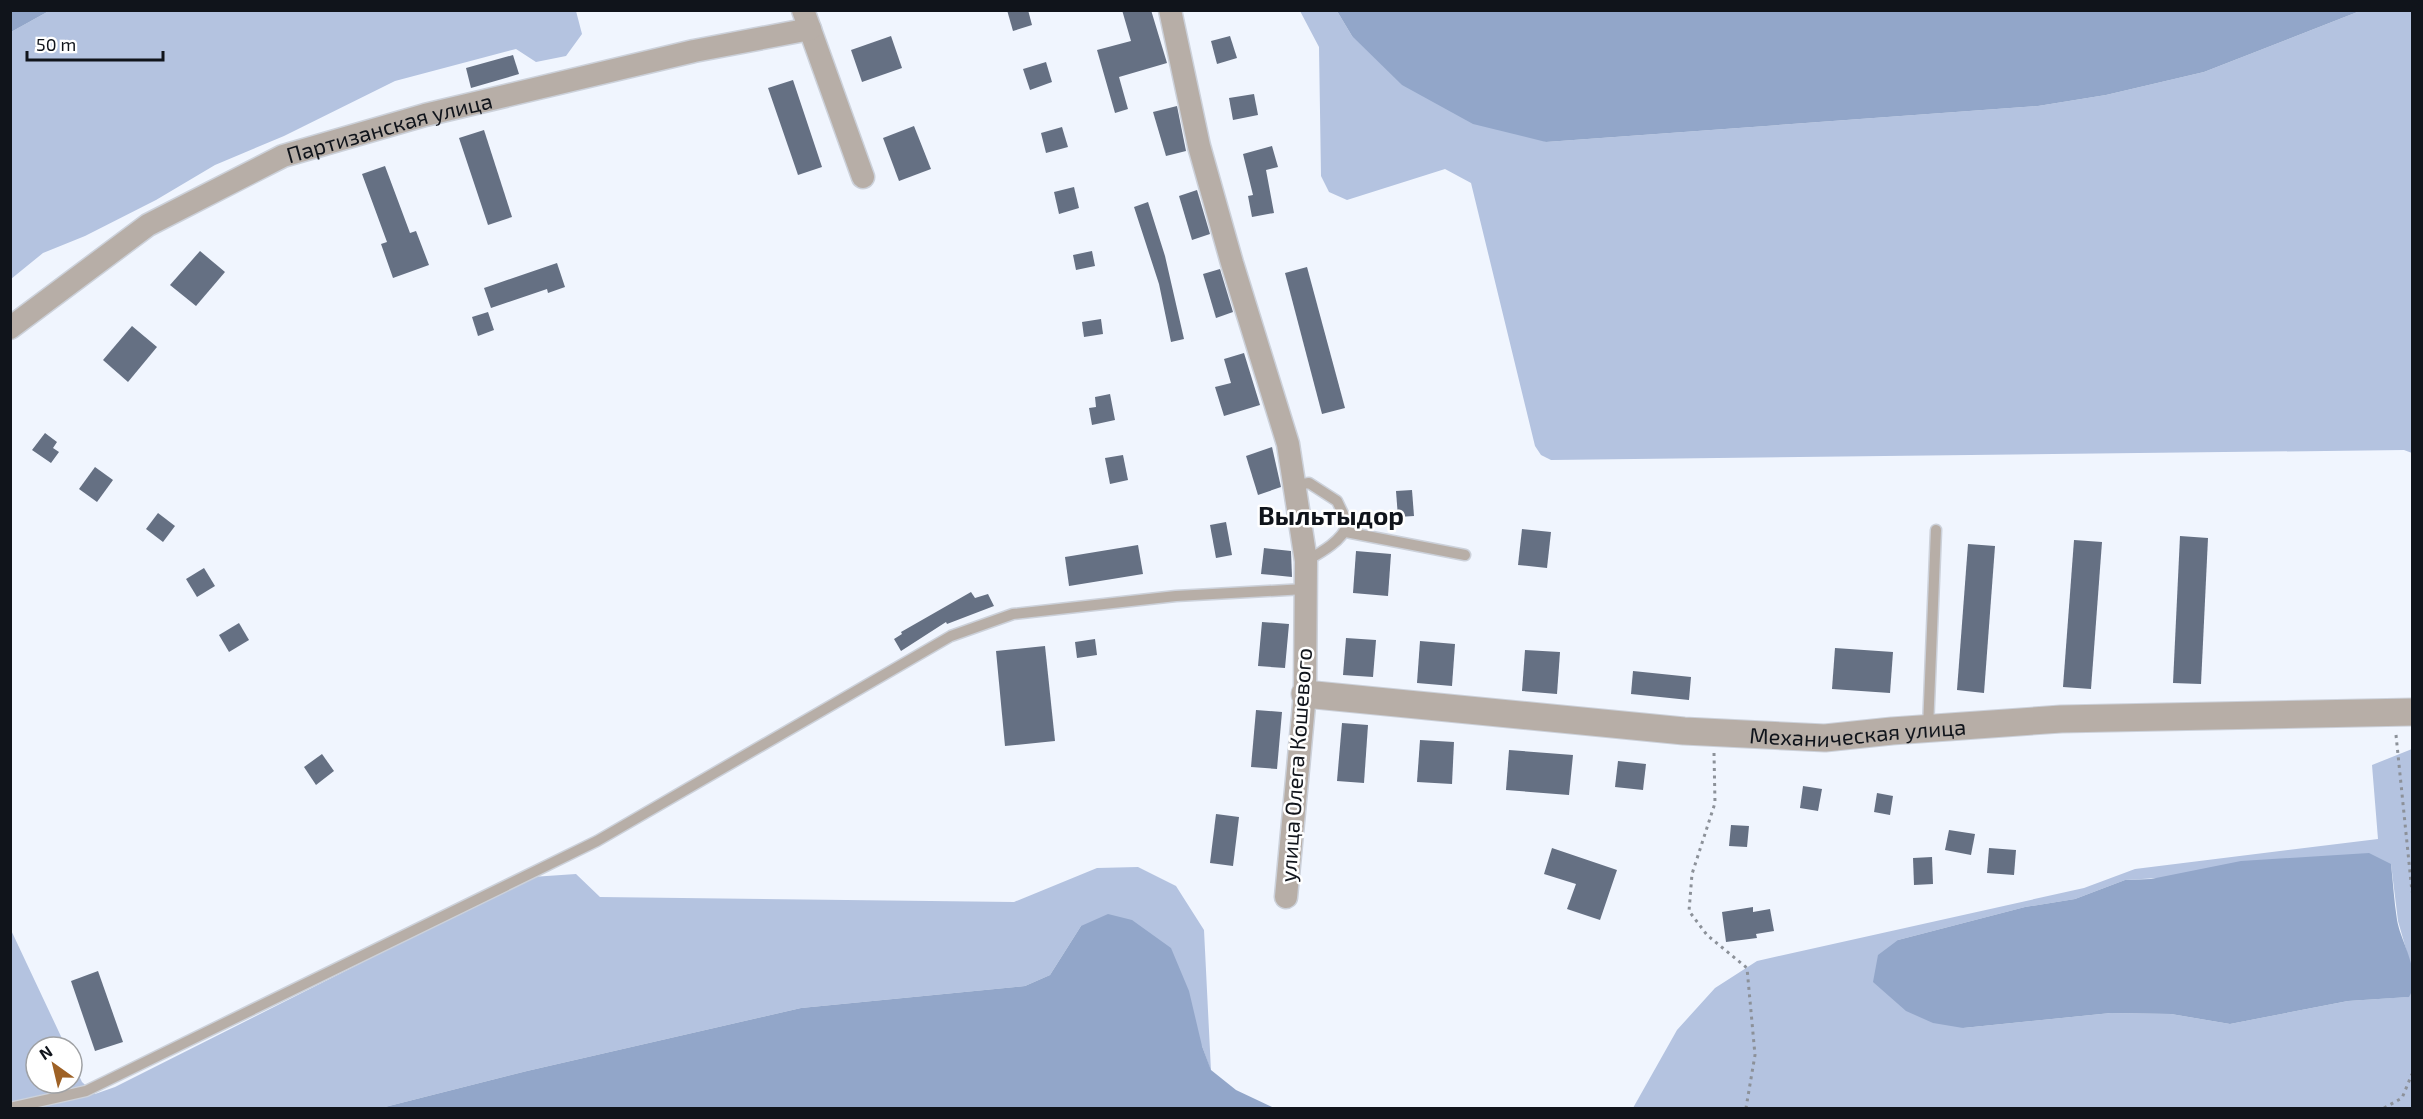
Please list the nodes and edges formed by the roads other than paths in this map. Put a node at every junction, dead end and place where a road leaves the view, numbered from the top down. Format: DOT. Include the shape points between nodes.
graph roads {
  1 [pos="1170,10"];
  2 [pos="807,20"];
  3 [pos="863,177"];
  4 [pos="10,328"];
  5 [pos="1295,485"];
  6 [pos="1936,530"];
  7 [pos="1346,531"];
  8 [pos="1466,555"];
  9 [pos="1306,561"];
  10 [pos="1305,589"];
  11 [pos="1305,694"];
  12 [pos="2403,712"];
  13 [pos="1928,728"];
  14 [pos="1286,897"];
  15 [pos="10,1108"];
  1 -- 5 [label="street, улица Олега Кошевого" via="1199,146 1288,444"];
  2 -- 3 [label="street, Партизанская улица"];
  2 -- 4 [label="street, Партизанская улица" via="425,115 283,156 147,225"];
  5 -- 7 [label="lane" via="1309,483 1337,501 1347,519"];
  5 -- 9 [label="street, улица Олега Кошевого"];
  6 -- 13 [label="lane"];
  7 -- 8 [label="lane"];
  7 -- 9 [label="lane"];
  9 -- 10 [label="street, улица Олега Кошевого"];
  10 -- 11 [label="street, улица Олега Кошевого"];
  10 -- 15 [label="lane" via="1176,596 1013,614 951,636 597,841 86,1091"];
  11 -- 13 [label="street, Механическая улица" via="1684,731 1825,738"];
  11 -- 14 [label="street, улица Олега Кошевого"];
  12 -- 13 [label="street, Механическая улица" via="2061,719"];
}
